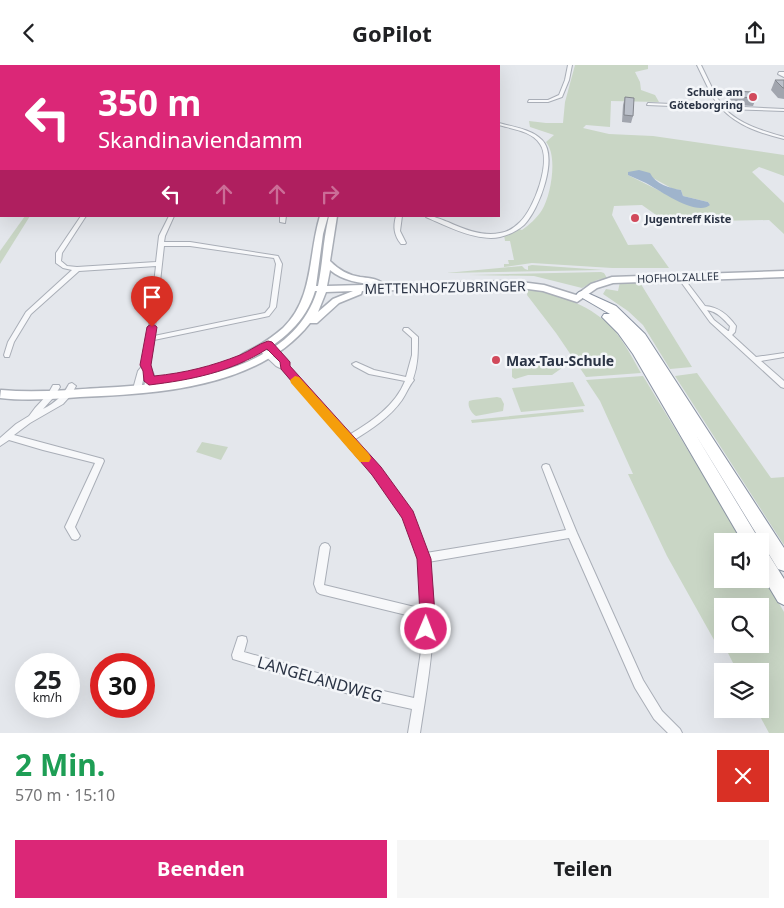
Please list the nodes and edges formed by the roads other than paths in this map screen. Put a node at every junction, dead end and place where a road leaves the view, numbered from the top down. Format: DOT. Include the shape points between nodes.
graph roads {
  1 [pos="570,65"];
  2 [pos="699,65"];
  3 [pos="529,101"];
  4 [pos="648,104"];
  5 [pos="720,107"];
  6 [pos="784,111"];
  7 [pos="500,124"];
  8 [pos="784,138"];
  9 [pos="83,217"];
  10 [pos="171,217"];
  11 [pos="324,217"];
  12 [pos="333,217"];
  13 [pos="399,217"];
  14 [pos="430,217"];
  15 [pos="403,243"];
  16 [pos="161,244"];
  17 [pos="324,260"];
  18 [pos="158,264"];
  19 [pos="77,269"];
  20 [pos="784,274"];
  21 [pos="684,282"];
  22 [pos="380,285"];
  23 [pos="316,287"];
  24 [pos="580,296"];
  25 [pos="702,308"];
  26 [pos="300,330"];
  27 [pos="406,330"];
  28 [pos="728,334"];
  29 [pos="149,339"];
  30 [pos="268,349"];
  31 [pos="7,355"];
  32 [pos="784,355"];
  33 [pos="756,359"];
  34 [pos="356,364"];
  35 [pos="410,380"];
  36 [pos="144,385"];
  37 [pos="784,385"];
  38 [pos="70,390"];
  39 [pos="55,391"];
  40 [pos="0,394"];
  41 [pos="32,418"];
  42 [pos="9,437"];
  43 [pos="348,439"];
  44 [pos="0,443"];
  45 [pos="546,467"];
  46 [pos="572,533"];
  47 [pos="746,533"];
  48 [pos="75,536"];
  49 [pos="324,547"];
  50 [pos="424,559"];
  51 [pos="784,563"];
  52 [pos="769,571"];
  53 [pos="784,596"];
  54 [pos="428,615"];
  55 [pos="242,641"];
  56 [pos="418,705"];
  57 [pos="414,733"];
  58 [pos="676,733"];
  1 -- 3 [label="street" via="561,96 548,101"];
  2 -- 5 [label="street"];
  4 -- 5 [label="street"];
  5 -- 6 [label="street"];
  5 -- 8 [label="street" via="742,124"];
  7 -- 14 [label="street" via="533,136 544,145 544,176 532,213 510,232 488,236 468,233"];
  9 -- 19 [label="street" via="58,257 58,262 65,267"];
  10 -- 16 [label="street"];
  11 -- 23 [label="street" via="318,240"];
  12 -- 17 [label="street"];
  13 -- 15 [label="street" via="396,234"];
  16 -- 18 [label="street"];
  16 -- 29 [label="street" via="190,244 266,255 276,257 279,264 273,307 267,315"];
  17 -- 22 [label="street" via="341,275"];
  17 -- 23 [label="street"];
  18 -- 19 [label="street"];
  18 -- 29 [label="street"];
  19 -- 31 [label="street" via="28,313"];
  20 -- 24 [label="street, HOFHOLZALLEE" via="612,280 600,283"];
  21 -- 25 [label="street"];
  22 -- 23 [label="street, METTENHOFZUBRINGER"];
  22 -- 24 [label="street, METTENHOFZUBRINGER" via="513,284"];
  22 -- 26 [label="street" via="339,299"];
  23 -- 26 [label="street" via="316,307"];
  23 -- 30 [label="street" via="301,313"];
  24 -- 47 [label="highway" via="618,325 630,341"];
  24 -- 51 [label="highway" via="617,313 641,337"];
  25 -- 28 [label="street"];
  25 -- 28 [label="street" via="719,310 734,328"];
  26 -- 30 [label="street"];
  27 -- 35 [label="street" via="415,337 415,364"];
  28 -- 33 [label="street"];
  29 -- 36 [label="street"];
  30 -- 36 [label="street" via="243,366 219,375"];
  30 -- 43 [label="street" via="278,365 284,367"];
  32 -- 33 [label="street"];
  33 -- 37 [label="street"];
  34 -- 35 [label="street" via="372,372"];
  35 -- 43 [label="street" via="391,409 362,433"];
  36 -- 38 [label="street"];
  38 -- 39 [label="street"];
  38 -- 41 [label="street" via="60,403"];
  39 -- 40 [label="street"];
  39 -- 41 [label="street"];
  41 -- 42 [label="street"];
  42 -- 44 [label="street"];
  42 -- 48 [label="street" via="100,461 70,527"];
  43 -- 50 [label="street" via="391,489 408,515"];
  45 -- 46 [label="street"];
  46 -- 50 [label="street"];
  46 -- 58 [label="street" via="639,683 658,715"];
  49 -- 54 [label="street" via="320,589"];
  50 -- 54 [label="street"];
  52 -- 53 [label="highway"];
  54 -- 56 [label="street"];
  55 -- 56 [label="street, LANGELANDWEG" via="236,655"];
  56 -- 57 [label="street"];
}
